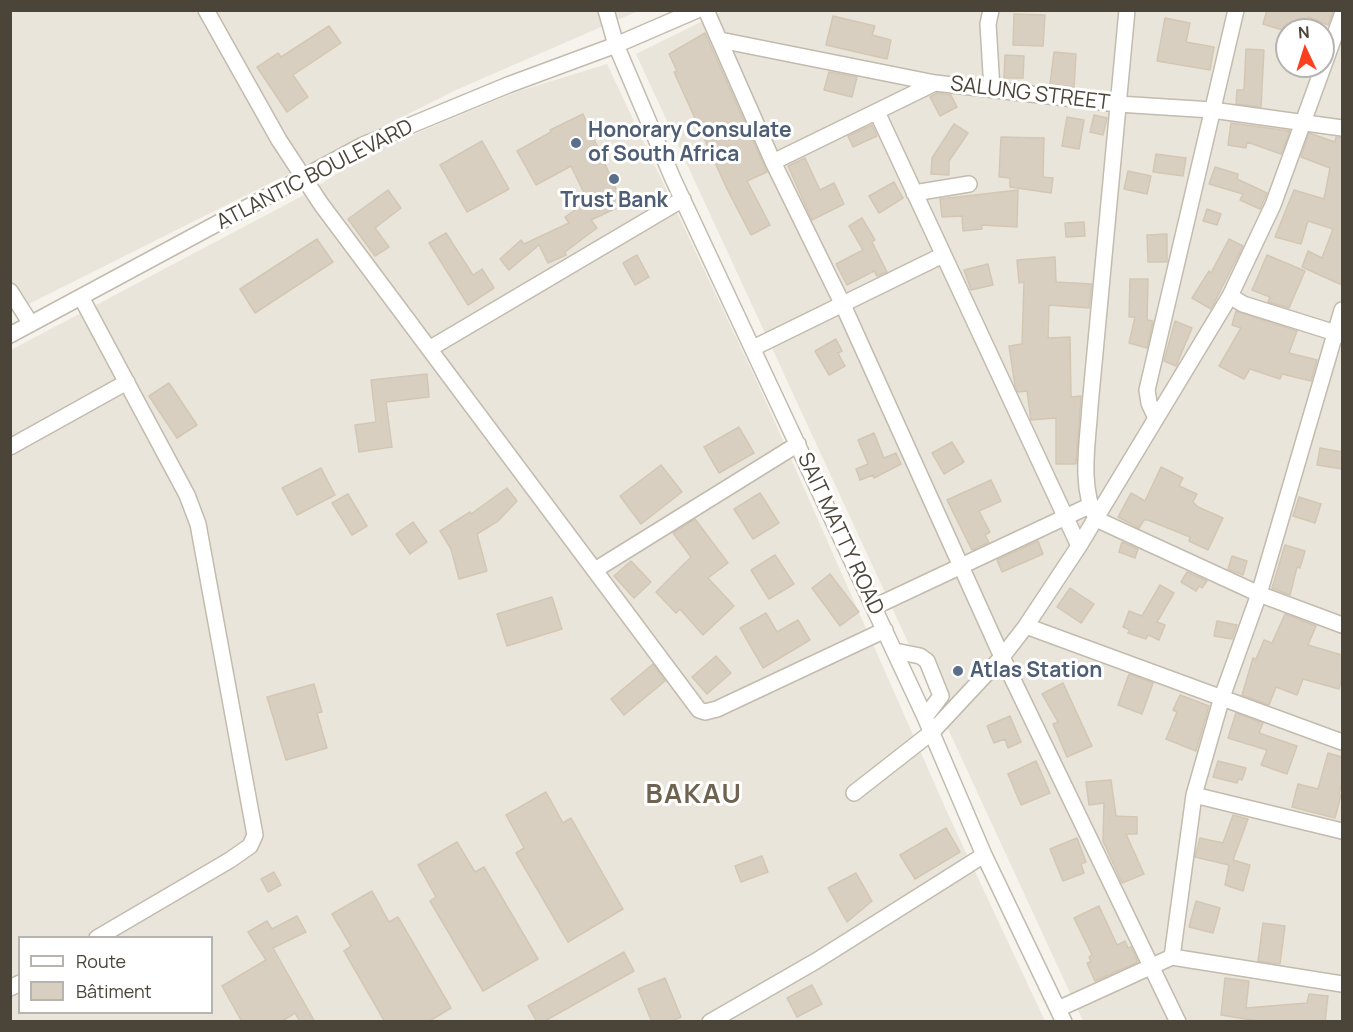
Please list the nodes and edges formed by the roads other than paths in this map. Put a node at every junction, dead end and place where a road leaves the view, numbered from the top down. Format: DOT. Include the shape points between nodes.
graph roads {
  1 [pos="206,10"];
  2 [pos="606,10"];
  3 [pos="697,10"];
  4 [pos="706,10"];
  5 [pos="991,10"];
  6 [pos="1127,10"];
  7 [pos="1236,10"];
  8 [pos="1342,15"];
  9 [pos="720,40"];
  10 [pos="616,45"];
  11 [pos="935,83"];
  12 [pos="992,89"];
  13 [pos="1118,104"];
  14 [pos="1212,110"];
  15 [pos="877,112"];
  16 [pos="1301,123"];
  17 [pos="1342,128"];
  18 [pos="773,162"];
  19 [pos="303,178"];
  20 [pos="969,184"];
  21 [pos="914,193"];
  22 [pos="683,199"];
  23 [pos="943,255"];
  24 [pos="10,291"];
  25 [pos="1230,296"];
  26 [pos="81,297"];
  27 [pos="843,304"];
  28 [pos="1342,310"];
  29 [pos="31,324"];
  30 [pos="1339,334"];
  31 [pos="10,335"];
  32 [pos="753,348"];
  33 [pos="429,349"];
  34 [pos="127,382"];
  35 [pos="1155,416"];
  36 [pos="798,444"];
  37 [pos="10,447"];
  38 [pos="1092,512"];
  39 [pos="1065,516"];
  40 [pos="1079,546"];
  41 [pos="961,565"];
  42 [pos="595,570"];
  43 [pos="1259,594"];
  44 [pos="874,607"];
  45 [pos="1342,625"];
  46 [pos="1026,626"];
  47 [pos="885,630"];
  48 [pos="895,651"];
  49 [pos="1002,657"];
  50 [pos="1222,697"];
  51 [pos="925,717"];
  52 [pos="932,732"];
  53 [pos="1342,742"];
  54 [pos="854,792"];
  55 [pos="1194,795"];
  56 [pos="1342,831"];
  57 [pos="984,855"];
  58 [pos="100,936"];
  59 [pos="1172,957"];
  60 [pos="1152,965"];
  61 [pos="1342,984"];
  62 [pos="1059,1017"];
  63 [pos="710,1022"];
  64 [pos="1178,1022"];
  1 -- 19 [label="street"];
  2 -- 10 [label="street, SAIT MATTY ROAD"];
  3 -- 10 [label="street, ATLANTIC BOULEVARD"];
  4 -- 9 [label="street"];
  5 -- 12 [label="street" via="988,24"];
  6 -- 13 [label="street"];
  7 -- 14 [label="street"];
  8 -- 16 [label="street"];
  9 -- 11 [label="street, SALUNG STREET"];
  9 -- 18 [label="street"];
  10 -- 19 [label="street, ATLANTIC BOULEVARD" via="363,146"];
  10 -- 22 [label="street, SAIT MATTY ROAD"];
  11 -- 12 [label="street, SALUNG STREET"];
  11 -- 15 [label="street"];
  12 -- 13 [label="street, SALUNG STREET"];
  13 -- 14 [label="street, SALUNG STREET"];
  13 -- 38 [label="street" via="1090,406 1086,470"];
  14 -- 16 [label="street, SALUNG STREET"];
  14 -- 35 [label="street" via="1148,390"];
  15 -- 18 [label="street"];
  15 -- 21 [label="street"];
  16 -- 17 [label="street, SALUNG STREET"];
  16 -- 25 [label="street" via="1273,205"];
  18 -- 27 [label="street"];
  19 -- 26 [label="street, ATLANTIC BOULEVARD"];
  19 -- 33 [label="street"];
  20 -- 21 [label="street"];
  21 -- 23 [label="street"];
  22 -- 32 [label="street, SAIT MATTY ROAD"];
  22 -- 33 [label="street"];
  23 -- 27 [label="street"];
  23 -- 39 [label="street"];
  24 -- 29 [label="street"];
  25 -- 30 [label="street" via="1243,304"];
  25 -- 35 [label="street"];
  26 -- 29 [label="street, ATLANTIC BOULEVARD"];
  26 -- 34 [label="street"];
  27 -- 32 [label="street"];
  27 -- 41 [label="street"];
  28 -- 30 [label="street"];
  29 -- 31 [label="street, ATLANTIC BOULEVARD"];
  30 -- 43 [label="street"];
  32 -- 36 [label="street, SAIT MATTY ROAD"];
  33 -- 42 [label="street"];
  34 -- 37 [label="street"];
  34 -- 58 [label="street" via="187,495 198,524 255,835 250,846 230,860"];
  35 -- 38 [label="street"];
  36 -- 42 [label="street"];
  36 -- 44 [label="street, SAIT MATTY ROAD"];
  38 -- 39 [label="street"];
  38 -- 40 [label="street"];
  38 -- 43 [label="street"];
  39 -- 40 [label="street"];
  39 -- 41 [label="street"];
  40 -- 46 [label="street"];
  41 -- 44 [label="street"];
  41 -- 49 [label="street"];
  42 -- 47 [label="street" via="699,710 705,712"];
  43 -- 45 [label="street"];
  43 -- 50 [label="street"];
  44 -- 47 [label="street, SAIT MATTY ROAD"];
  46 -- 49 [label="street"];
  46 -- 50 [label="street"];
  47 -- 48 [label="street, SAIT MATTY ROAD"];
  48 -- 51 [label="street, SAIT MATTY ROAD"];
  48 -- 51 [label="street" via="927,661 941,696"];
  49 -- 52 [label="street"];
  49 -- 60 [label="street"];
  50 -- 53 [label="street"];
  50 -- 55 [label="street"];
  51 -- 52 [label="street, SAIT MATTY ROAD"];
  52 -- 54 [label="street"];
  52 -- 57 [label="street, SAIT MATTY ROAD"];
  55 -- 56 [label="street"];
  55 -- 59 [label="street"];
  57 -- 62 [label="street, SAIT MATTY ROAD"];
  57 -- 63 [label="street" via="816,961"];
  59 -- 60 [label="street"];
  59 -- 61 [label="street"];
  60 -- 62 [label="street"];
  60 -- 64 [label="street"];
}
